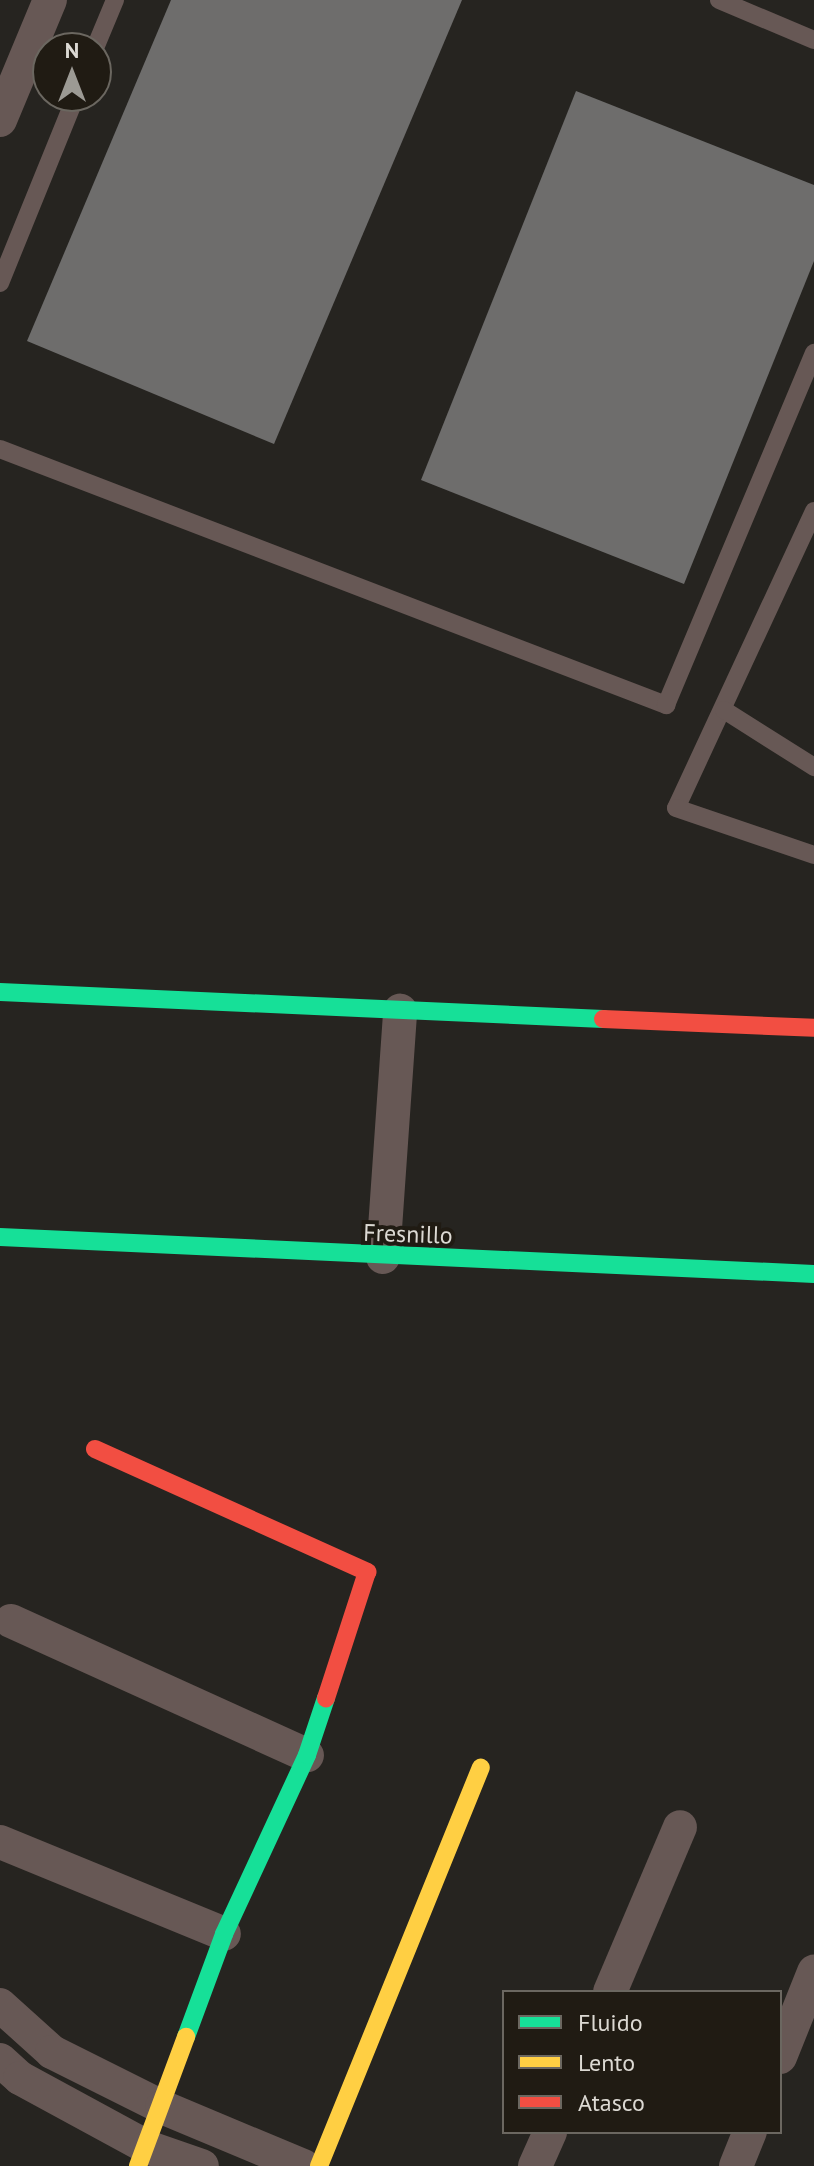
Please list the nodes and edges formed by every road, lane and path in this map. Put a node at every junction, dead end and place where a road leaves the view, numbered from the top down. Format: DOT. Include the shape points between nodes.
graph roads {
  1 [pos="50,0"];
  2 [pos="115,0"];
  3 [pos="719,0"];
  4 [pos="102,32"];
  5 [pos="814,40"];
  6 [pos="69,112"];
  7 [pos="0,120"];
  8 [pos="0,283"];
  9 [pos="814,353"];
  10 [pos="0,449"];
  11 [pos="814,511"];
  12 [pos="724,710"];
  13 [pos="814,767"];
  14 [pos="814,855"];
  15 [pos="0,992"];
  16 [pos="400,1011"];
  17 [pos="814,1028"];
  18 [pos="0,1237"];
  19 [pos="383,1257"];
  20 [pos="814,1274"];
  21 [pos="95,1449"];
  22 [pos="11,1621"];
  23 [pos="307,1755"];
  24 [pos="481,1768"];
  25 [pos="680,1827"];
  26 [pos="0,1842"];
  27 [pos="224,1934"];
  28 [pos="814,1972"];
  29 [pos="611,1990"];
  30 [pos="0,2005"];
  31 [pos="782,2052"];
  32 [pos="0,2060"];
  33 [pos="162,2107"];
  34 [pos="549,2134"];
  35 [pos="749,2134"];
  36 [pos="142,2156"];
  37 [pos="202,2166"];
  38 [pos="303,2166"];
  39 [pos="319,2166"];
  40 [pos="535,2166"];
  41 [pos="736,2166"];
  1 -- 7 [label="street"];
  2 -- 4 [label="lane"];
  3 -- 5 [label="lane"];
  6 -- 8 [label="lane"];
  9 -- 10 [label="lane" via="666,705"];
  11 -- 12 [label="lane"];
  12 -- 13 [label="lane"];
  12 -- 14 [label="lane" via="676,808"];
  15 -- 16 [label="street"];
  16 -- 17 [label="street"];
  16 -- 19 [label="street"];
  18 -- 19 [label="street, Fresnillo"];
  19 -- 20 [label="street, Fresnillo"];
  21 -- 23 [label="street" via="367,1572"];
  22 -- 23 [label="street"];
  23 -- 27 [label="street"];
  24 -- 39 [label="street"];
  25 -- 29 [label="street"];
  26 -- 27 [label="street"];
  27 -- 33 [label="street"];
  28 -- 31 [label="street"];
  30 -- 33 [label="street" via="52,2052"];
  32 -- 36 [label="street"];
  33 -- 36 [label="street"];
  33 -- 38 [label="street"];
  34 -- 40 [label="street"];
  35 -- 41 [label="street"];
  36 -- 37 [label="street"];
}
